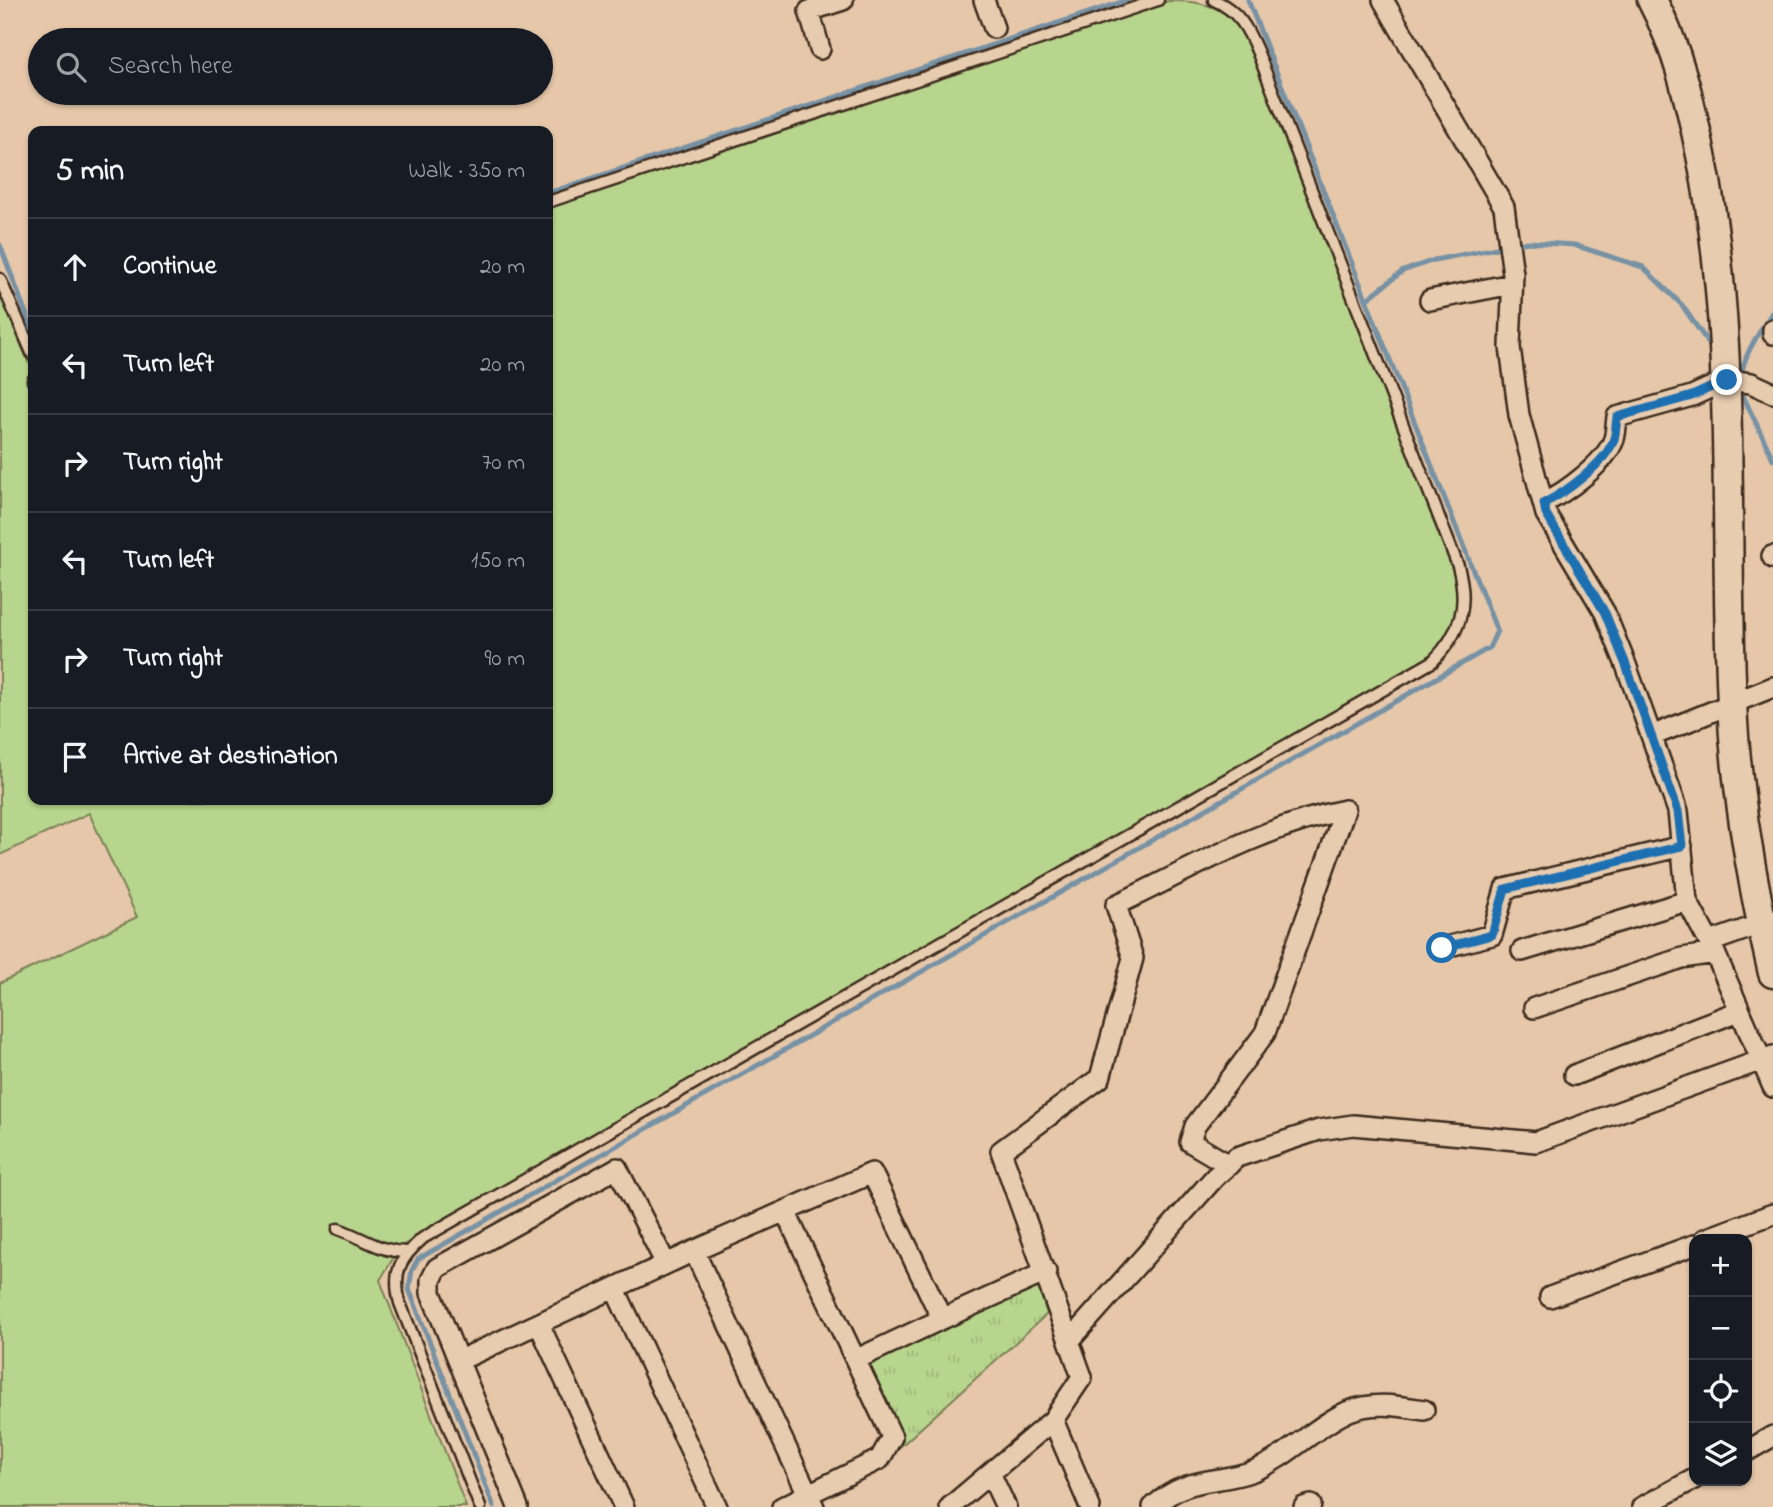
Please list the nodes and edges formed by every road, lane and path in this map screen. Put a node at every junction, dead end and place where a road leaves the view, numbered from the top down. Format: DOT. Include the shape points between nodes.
graph roads {
  1 [pos="843,0"];
  2 [pos="984,0"];
  3 [pos="1158,0"];
  4 [pos="1213,0"];
  5 [pos="1383,0"];
  6 [pos="1652,0"];
  7 [pos="994,28"];
  8 [pos="820,49"];
  9 [pos="553,200"];
  10 [pos="0,279"];
  11 [pos="1512,284"];
  12 [pos="1430,300"];
  13 [pos="28,343"];
  14 [pos="1727,380"];
  15 [pos="1773,393"];
  16 [pos="1544,503"];
  17 [pos="1773,687"];
  18 [pos="1732,703"];
  19 [pos="1654,735"];
  20 [pos="1682,846"];
  21 [pos="1687,901"];
  22 [pos="1767,921"];
  23 [pos="1713,947"];
  24 [pos="1442,948"];
  25 [pos="1522,951"];
  26 [pos="1773,974"];
  27 [pos="1534,1008"];
  28 [pos="1739,1011"];
  29 [pos="1766,1057"];
  30 [pos="1574,1074"];
  31 [pos="1773,1087"];
  32 [pos="1229,1165"];
  33 [pos="785,1211"];
  34 [pos="1773,1214"];
  35 [pos="338,1229"];
  36 [pos="1719,1234"];
  37 [pos="1689,1247"];
  38 [pos="407,1251"];
  39 [pos="694,1251"];
  40 [pos="666,1264"];
  41 [pos="1046,1272"];
  42 [pos="615,1289"];
  43 [pos="1550,1297"];
  44 [pos="942,1320"];
  45 [pos="538,1324"];
  46 [pos="1071,1339"];
  47 [pos="857,1359"];
  48 [pos="460,1360"];
  49 [pos="1424,1410"];
  50 [pos="1053,1420"];
  51 [pos="1773,1436"];
  52 [pos="1752,1448"];
  53 [pos="990,1473"];
  54 [pos="1689,1482"];
  55 [pos="811,1501"];
  56 [pos="1646,1506"];
  57 [pos="480,1507"];
  58 [pos="518,1507"];
  59 [pos="624,1507"];
  60 [pos="717,1507"];
  61 [pos="782,1507"];
  62 [pos="950,1507"];
  63 [pos="1006,1507"];
  64 [pos="1090,1507"];
  65 [pos="1153,1507"];
  1 -- 8 [label="street" via="809,11"];
  2 -- 7 [label="street"];
  3 -- 9 [label="lane"];
  4 -- 38 [label="lane" via="1235,13 1249,30 1458,566 1463,607 1459,629 1450,644 1432,662 1400,681"];
  5 -- 11 [label="street" via="1504,207"];
  6 -- 14 [label="street" via="1681,67 1708,188 1716,233"];
  10 -- 13 [label="lane"];
  11 -- 12 [label="street"];
  11 -- 16 [label="street" via="1510,347 1520,415"];
  14 -- 15 [label="street" via="1751,383"];
  14 -- 16 [label="street" via="1692,396 1617,417 1613,442 1584,477"];
  14 -- 18 [label="street"];
  16 -- 19 [label="street" via="1558,536 1605,613"];
  17 -- 18 [label="street"];
  18 -- 19 [label="street"];
  18 -- 22 [label="street" via="1749,866"];
  19 -- 20 [label="street" via="1678,811"];
  20 -- 21 [label="street"];
  20 -- 24 [label="street" via="1505,889 1492,935"];
  21 -- 23 [label="street"];
  21 -- 25 [label="street"];
  22 -- 23 [label="street"];
  22 -- 26 [label="street"];
  23 -- 27 [label="street"];
  23 -- 28 [label="street"];
  28 -- 29 [label="street"];
  28 -- 30 [label="street"];
  29 -- 31 [label="street"];
  29 -- 32 [label="street" via="1536,1142 1353,1125 1319,1130 1237,1157"];
  32 -- 41 [label="street" via="1190,1142 1195,1126 1265,1033 1345,810 1271,830 1116,905 1133,958 1100,1078 1001,1151"];
  32 -- 46 [label="street"];
  33 -- 39 [label="street"];
  33 -- 44 [label="street" via="872,1173"];
  33 -- 47 [label="street"];
  34 -- 36 [label="street"];
  35 -- 38 [label="lane" via="375,1248"];
  37 -- 43 [label="street"];
  38 -- 57 [label="lane" via="398,1264 395,1283 400,1303"];
  39 -- 40 [label="street"];
  39 -- 55 [label="street"];
  40 -- 42 [label="street"];
  40 -- 48 [label="street" via="617,1168 437,1268 431,1293"];
  41 -- 44 [label="street"];
  41 -- 46 [label="street"];
  42 -- 45 [label="street"];
  42 -- 60 [label="street"];
  44 -- 47 [label="street"];
  45 -- 48 [label="street"];
  45 -- 59 [label="street"];
  46 -- 50 [label="street" via="1082,1377"];
  47 -- 55 [label="street" via="891,1437 880,1459"];
  48 -- 58 [label="street"];
  49 -- 65 [label="street" via="1373,1405 1350,1411 1252,1471 1194,1482"];
  50 -- 53 [label="street"];
  50 -- 64 [label="street"];
  51 -- 52 [label="street"];
  53 -- 62 [label="street"];
  53 -- 63 [label="street"];
  54 -- 56 [label="street"];
  55 -- 61 [label="street"];
}
